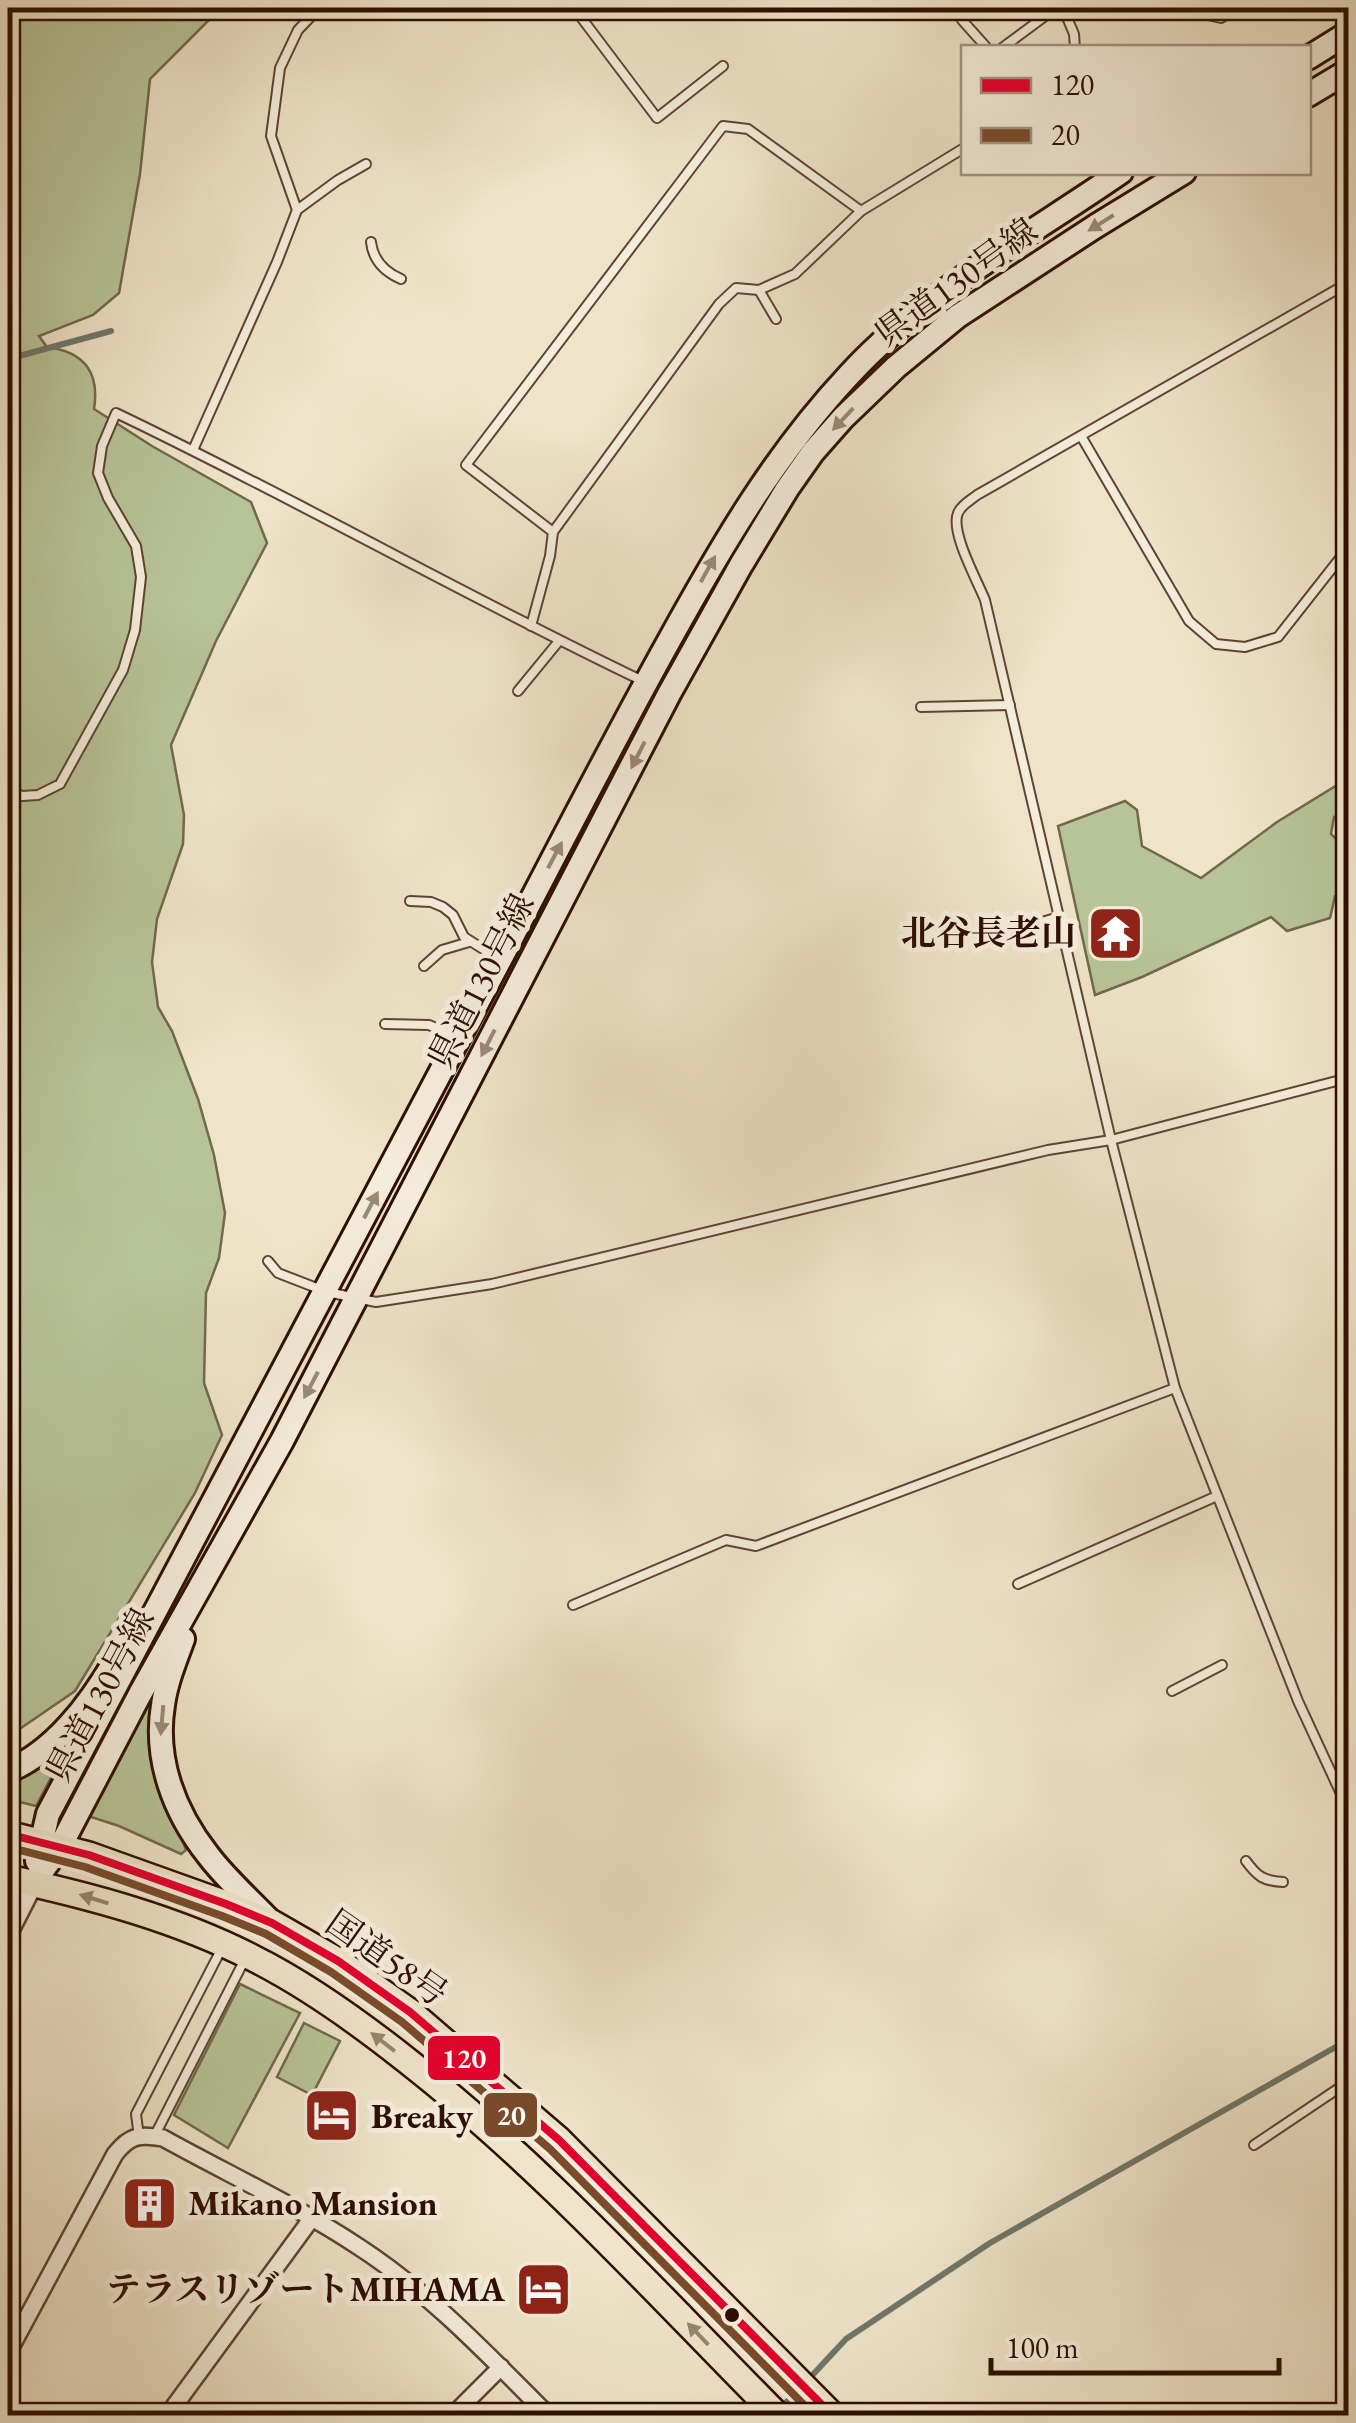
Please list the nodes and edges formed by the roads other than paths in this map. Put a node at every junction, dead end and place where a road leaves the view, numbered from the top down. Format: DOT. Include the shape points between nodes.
graph roads {
  1 [pos="319,8"];
  2 [pos="574,8"];
  3 [pos="1059,8"];
  4 [pos="1236,8"];
  5 [pos="1208,15"];
  6 [pos="962,20"];
  7 [pos="1348,33"];
  8 [pos="984,45"];
  9 [pos="1006,45"];
  10 [pos="1075,45"];
  11 [pos="1311,56"];
  12 [pos="723,66"];
  13 [pos="1348,71"];
  14 [pos="1311,94"];
  15 [pos="961,150"];
  16 [pos="366,164"];
  17 [pos="1173,175"];
  18 [pos="1132,186"];
  19 [pos="297,210"];
  20 [pos="861,211"];
  21 [pos="370,242"];
  22 [pos="401,279"];
  23 [pos="1348,283"];
  24 [pos="759,290"];
  25 [pos="776,319"];
  26 [pos="1081,436"];
  27 [pos="193,450"];
  28 [pos="553,532"];
  29 [pos="1348,548"];
  30 [pos="531,626"];
  31 [pos="559,641"];
  32 [pos="645,682"];
  33 [pos="518,691"];
  34 [pos="669,694"];
  35 [pos="1010,705"];
  36 [pos="922,707"];
  37 [pos="9,790"];
  38 [pos="8,852"];
  39 [pos="410,901"];
  40 [pos="1059,916"];
  41 [pos="997,935"];
  42 [pos="469,942"];
  43 [pos="500,959"];
  44 [pos="424,966"];
  45 [pos="386,1024"];
  46 [pos="458,1038"];
  47 [pos="1348,1078"];
  48 [pos="1111,1140"];
  49 [pos="268,1261"];
  50 [pos="326,1292"];
  51 [pos="356,1299"];
  52 [pos="1175,1388"];
  53 [pos="1218,1496"];
  54 [pos="196,1536"];
  55 [pos="213,1561"];
  56 [pos="1018,1584"];
  57 [pos="572,1605"];
  58 [pos="1222,1665"];
  59 [pos="1172,1691"];
  60 [pos="8,1771"];
  61 [pos="1348,1809"];
  62 [pos="8,1834"];
  63 [pos="50,1845"];
  64 [pos="1246,1861"];
  65 [pos="20,1881"];
  66 [pos="1282,1882"];
  67 [pos="272,1923"];
  68 [pos="8,1932"];
  69 [pos="235,1949"];
  70 [pos="1348,2082"];
  71 [pos="146,2137"];
  72 [pos="1254,2145"];
  73 [pos="312,2218"];
  74 [pos="8,2353"];
  75 [pos="501,2367"];
  76 [pos="825,2407"];
  77 [pos="772,2410"];
  78 [pos="168,2416"];
  79 [pos="452,2416"];
  80 [pos="549,2416"];
  1 -- 19 [label="lane" via="298,30 280,68 271,136"];
  2 -- 12 [label="lane" via="657,118"];
  3 -- 9 [label="lane"];
  3 -- 10 [label="lane"];
  4 -- 5 [label="lane" via="1221,18"];
  6 -- 8 [label="lane"];
  7 -- 11 [label="main road"];
  13 -- 14 [label="main road"];
  15 -- 20 [label="lane"];
  16 -- 19 [label="lane"];
  17 -- 18 [label="main road, 県道130号線"];
  32 -- 18 [label="main road, 県道130号線, one-way" via="768,474 853,370 946,291"];
  18 -- 34 [label="main road, 県道130号線, one-way" via="958,316 843,418 787,489"];
  19 -- 27 [label="lane"];
  20 -- 24 [label="lane" via="795,274"];
  20 -- 28 [label="lane" via="748,129 723,126 466,465"];
  21 -- 22 [label="lane" via="382,266"];
  23 -- 26 [label="lane"];
  24 -- 25 [label="lane"];
  24 -- 28 [label="lane" via="736,288 719,304"];
  26 -- 29 [label="lane" via="1189,621 1216,644 1245,647 1278,637"];
  26 -- 35 [label="lane" via="976,495 958,513 957,530 985,600"];
  27 -- 30 [label="lane"];
  27 -- 37 [label="lane" via="116,413 98,474 136,546 141,577 124,670 60,784 38,795"];
  28 -- 30 [label="lane"];
  30 -- 31 [label="lane"];
  31 -- 32 [label="lane"];
  31 -- 33 [label="lane"];
  32 -- 34 [label="lane"];
  43 -- 32 [label="main road, 県道130号線, one-way"];
  34 -- 51 [label="main road, 県道130号線, one-way"];
  35 -- 36 [label="lane"];
  35 -- 40 [label="lane"];
  37 -- 38 [label="lane" via="14,826"];
  39 -- 42 [label="lane" via="444,907"];
  40 -- 41 [label="lane"];
  40 -- 48 [label="lane"];
  42 -- 43 [label="lane"];
  42 -- 44 [label="lane" via="442,950"];
  43 -- 46 [label="main road, 県道130号線"];
  45 -- 46 [label="lane" via="429,1025"];
  50 -- 46 [label="main road, 県道130号線, one-way"];
  47 -- 48 [label="lane"];
  48 -- 51 [label="lane" via="492,1284 376,1302"];
  48 -- 52 [label="lane"];
  49 -- 50 [label="lane" via="278,1273"];
  50 -- 51 [label="lane"];
  50 -- 54 [label="main road, 県道130号線"];
  51 -- 55 [label="main road, 県道130号線, one-way"];
  52 -- 53 [label="lane"];
  52 -- 57 [label="lane" via="756,1546 726,1540"];
  53 -- 56 [label="lane"];
  53 -- 61 [label="lane"];
  54 -- 60 [label="main road" via="70,1725 45,1750"];
  54 -- 63 [label="main road, 県道130号線" via="48,1814"];
  55 -- 63 [label="main road, 県道130号線"];
  55 -- 67 [label="main road, one-way" via="170,1675 160,1751 178,1807 207,1855"];
  58 -- 59 [label="lane"];
  62 -- 63 [label="highway, 国道58号"];
  63 -- 65 [label="main road, 県道130号線"];
  63 -- 67 [label="highway, 国道58号"];
  64 -- 66 [label="lane" via="1268,1882"];
  65 -- 68 [label="street"];
  69 -- 65 [label="highway, 国道58号, one-way"];
  67 -- 76 [label="highway, 国道58号" via="338,1961 478,2068 559,2140"];
  69 -- 71 [label="lane"];
  69 -- 71 [label="lane" via="136,2114"];
  77 -- 69 [label="highway, 国道58号, one-way" via="584,2216 475,2116 368,2030"];
  70 -- 72 [label="lane"];
  71 -- 73 [label="street" via="163,2138"];
  71 -- 74 [label="street" via="126,2141 115,2154"];
  73 -- 75 [label="street" via="388,2268"];
  73 -- 78 [label="street"];
  75 -- 79 [label="street"];
  75 -- 80 [label="street"];
}
